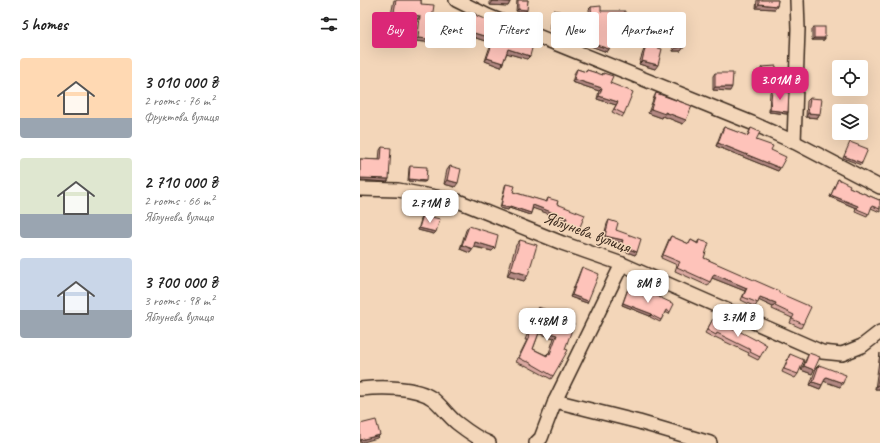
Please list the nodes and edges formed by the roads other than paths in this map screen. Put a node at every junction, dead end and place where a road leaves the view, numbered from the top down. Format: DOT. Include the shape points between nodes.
graph roads {
  1 [pos="456,0"];
  2 [pos="797,0"];
  3 [pos="794,142"];
  4 [pos="880,187"];
  5 [pos="360,189"];
  6 [pos="622,264"];
  7 [pos="880,332"];
  8 [pos="360,389"];
  9 [pos="555,401"];
  10 [pos="489,443"];
  11 [pos="536,443"];
  12 [pos="710,443"];
  1 -- 3 [label="street" via="488,16"];
  2 -- 3 [label="street"];
  3 -- 4 [label="street"];
  5 -- 6 [label="street, Яблунева вулиця" via="398,190 458,201"];
  6 -- 7 [label="street, Яблунева вулиця" via="822,352 842,354 862,346"];
  6 -- 9 [label="street"];
  8 -- 10 [label="street" via="396,389 424,394 433,398 458,424"];
  9 -- 11 [label="street" via="541,438"];
  9 -- 12 [label="street"];
}
